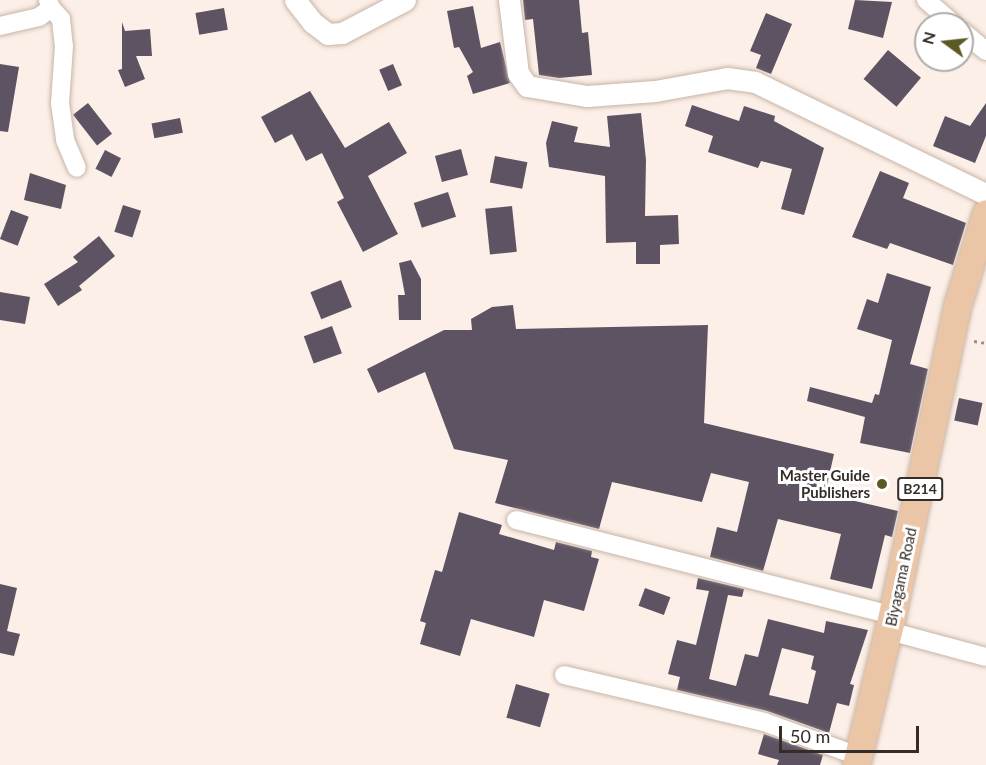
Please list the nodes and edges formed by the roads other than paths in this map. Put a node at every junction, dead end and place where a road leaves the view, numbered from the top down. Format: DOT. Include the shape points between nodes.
graph roads {
  1 [pos="295,0"];
  2 [pos="405,0"];
  3 [pos="509,0"];
  4 [pos="926,0"];
  5 [pos="49,4"];
  6 [pos="940,12"];
  7 [pos="0,26"];
  8 [pos="974,41"];
  9 [pos="986,51"];
  10 [pos="77,168"];
  11 [pos="986,194"];
  12 [pos="986,213"];
  13 [pos="516,520"];
  14 [pos="891,623"];
  15 [pos="986,657"];
  16 [pos="564,675"];
  17 [pos="857,760"];
  1 -- 2 [label="street" via="312,22 328,34 342,33"];
  3 -- 11 [label="street" via="518,73 527,86 587,96 654,91 727,78 755,82"];
  4 -- 6 [label="street"];
  5 -- 7 [label="street" via="39,17"];
  5 -- 10 [label="street" via="61,19 64,46 60,103 65,140"];
  8 -- 9 [label="street"];
  12 -- 14 [label="main road, Biyagama Road / B214" via="958,303"];
  13 -- 14 [label="street"];
  14 -- 15 [label="street"];
  14 -- 17 [label="main road, Biyagama Road / B214"];
  16 -- 17 [label="street" via="764,722"];
}
